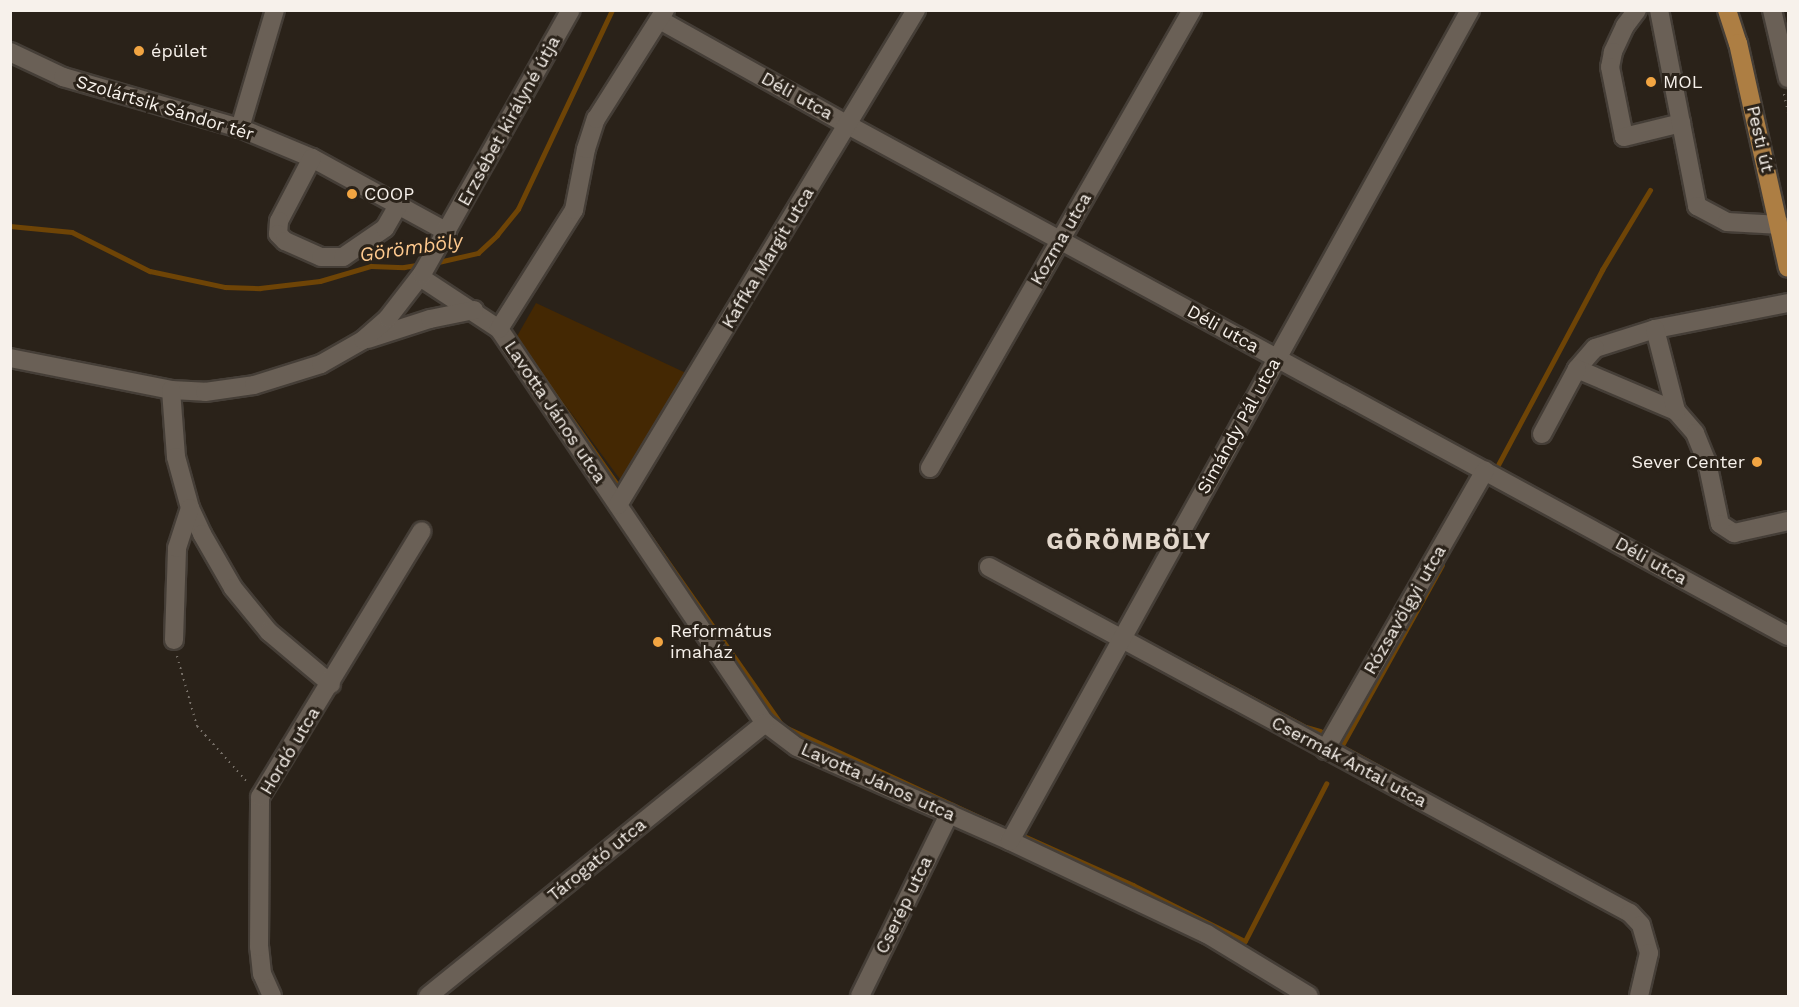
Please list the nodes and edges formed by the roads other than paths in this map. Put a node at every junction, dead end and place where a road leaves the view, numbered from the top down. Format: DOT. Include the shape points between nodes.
graph roads {
  1 [pos="276,10"];
  2 [pos="571,10"];
  3 [pos="916,10"];
  4 [pos="1192,10"];
  5 [pos="1470,10"];
  6 [pos="1637,10"];
  7 [pos="1659,10"];
  8 [pos="1727,10"];
  9 [pos="1778,12"];
  10 [pos="663,15"];
  11 [pos="10,52"];
  12 [pos="1788,78"];
  13 [pos="1681,123"];
  14 [pos="848,125"];
  15 [pos="240,128"];
  16 [pos="312,158"];
  17 [pos="399,204"];
  18 [pos="1785,227"];
  19 [pos="447,232"];
  20 [pos="1061,241"];
  21 [pos="1788,268"];
  22 [pos="421,276"];
  23 [pos="1788,303"];
  24 [pos="474,310"];
  25 [pos="499,329"];
  26 [pos="1655,329"];
  27 [pos="363,340"];
  28 [pos="10,358"];
  29 [pos="1277,358"];
  30 [pos="1577,369"];
  31 [pos="171,390"];
  32 [pos="1676,411"];
  33 [pos="1542,434"];
  34 [pos="930,468"];
  35 [pos="1485,471"];
  36 [pos="618,506"];
  37 [pos="190,508"];
  38 [pos="1788,521"];
  39 [pos="422,531"];
  40 [pos="989,567"];
  41 [pos="1788,636"];
  42 [pos="1121,639"];
  43 [pos="174,640"];
  44 [pos="331,684"];
  45 [pos="765,723"];
  46 [pos="1325,750"];
  47 [pos="949,814"];
  48 [pos="1010,841"];
  49 [pos="272,996"];
  50 [pos="428,996"];
  51 [pos="860,996"];
  52 [pos="1309,996"];
  53 [pos="1639,996"];
  1 -- 15 [label="street"];
  2 -- 19 [label="street, Erzsébet királyné útja"];
  3 -- 14 [label="street, Kaffka Margit utca"];
  4 -- 20 [label="street, Kozma utca"];
  5 -- 29 [label="street, Simándy Pál utca"];
  6 -- 13 [label="street" via="1617,43 1610,67 1624,137"];
  7 -- 13 [label="street"];
  8 -- 18 [label="main road, Pesti út"];
  9 -- 12 [label="street"];
  10 -- 14 [label="street, Déli utca"];
  10 -- 25 [label="street" via="596,118 574,210"];
  11 -- 15 [label="street, Szolártsik Sándor tér" via="63,77"];
  13 -- 18 [label="street" via="1697,206 1727,222"];
  14 -- 20 [label="street, Déli utca"];
  14 -- 36 [label="street, Kaffka Margit utca"];
  15 -- 16 [label="street, Szolártsik Sándor tér"];
  16 -- 17 [label="street, Szolártsik Sándor tér"];
  16 -- 17 [label="street" via="279,221 278,234 285,242 321,257 342,257 385,228"];
  17 -- 19 [label="street, Szolártsik Sándor tér"];
  18 -- 21 [label="main road, Pesti út"];
  19 -- 22 [label="street, Erzsébet királyné útja"];
  20 -- 29 [label="street, Déli utca"];
  20 -- 34 [label="street, Kozma utca"];
  22 -- 24 [label="street, Lavotta János utca"];
  22 -- 27 [label="street, Erzsébet királyné útja" via="387,318"];
  23 -- 26 [label="street"];
  24 -- 25 [label="street, Lavotta János utca"];
  24 -- 27 [label="street"];
  25 -- 36 [label="street, Lavotta János utca"];
  26 -- 30 [label="street" via="1595,348"];
  26 -- 32 [label="street"];
  27 -- 31 [label="street, Erzsébet királyné útja" via="321,364 254,385 205,392"];
  28 -- 31 [label="street, Erzsébet királyné útja"];
  29 -- 35 [label="street, Déli utca"];
  29 -- 42 [label="street, Simándy Pál utca"];
  30 -- 32 [label="street"];
  30 -- 33 [label="street"];
  31 -- 37 [label="street" via="176,457"];
  32 -- 38 [label="street" via="1695,433 1707,462 1720,524 1734,533"];
  35 -- 41 [label="street, Déli utca"];
  35 -- 46 [label="street, Rózsavölgyi utca"];
  36 -- 45 [label="street, Lavotta János utca"];
  37 -- 43 [label="street" via="177,548"];
  37 -- 44 [label="street" via="233,588 269,632"];
  39 -- 44 [label="street, Hordó utca"];
  40 -- 42 [label="street, Csermák Antal utca"];
  42 -- 46 [label="street, Csermák Antal utca"];
  42 -- 48 [label="street, Simándy Pál utca"];
  44 -- 49 [label="street, Hordó utca" via="260,797 259,947 262,974"];
  45 -- 47 [label="street, Lavotta János utca" via="797,747"];
  45 -- 50 [label="street, Tárogató utca"];
  46 -- 53 [label="street, Csermák Antal utca" via="1630,913 1641,925 1649,953"];
  47 -- 48 [label="street, Lavotta János utca"];
  47 -- 51 [label="street, Cserép utca"];
  48 -- 52 [label="street, Lavotta János utca" via="1207,934"];
}
